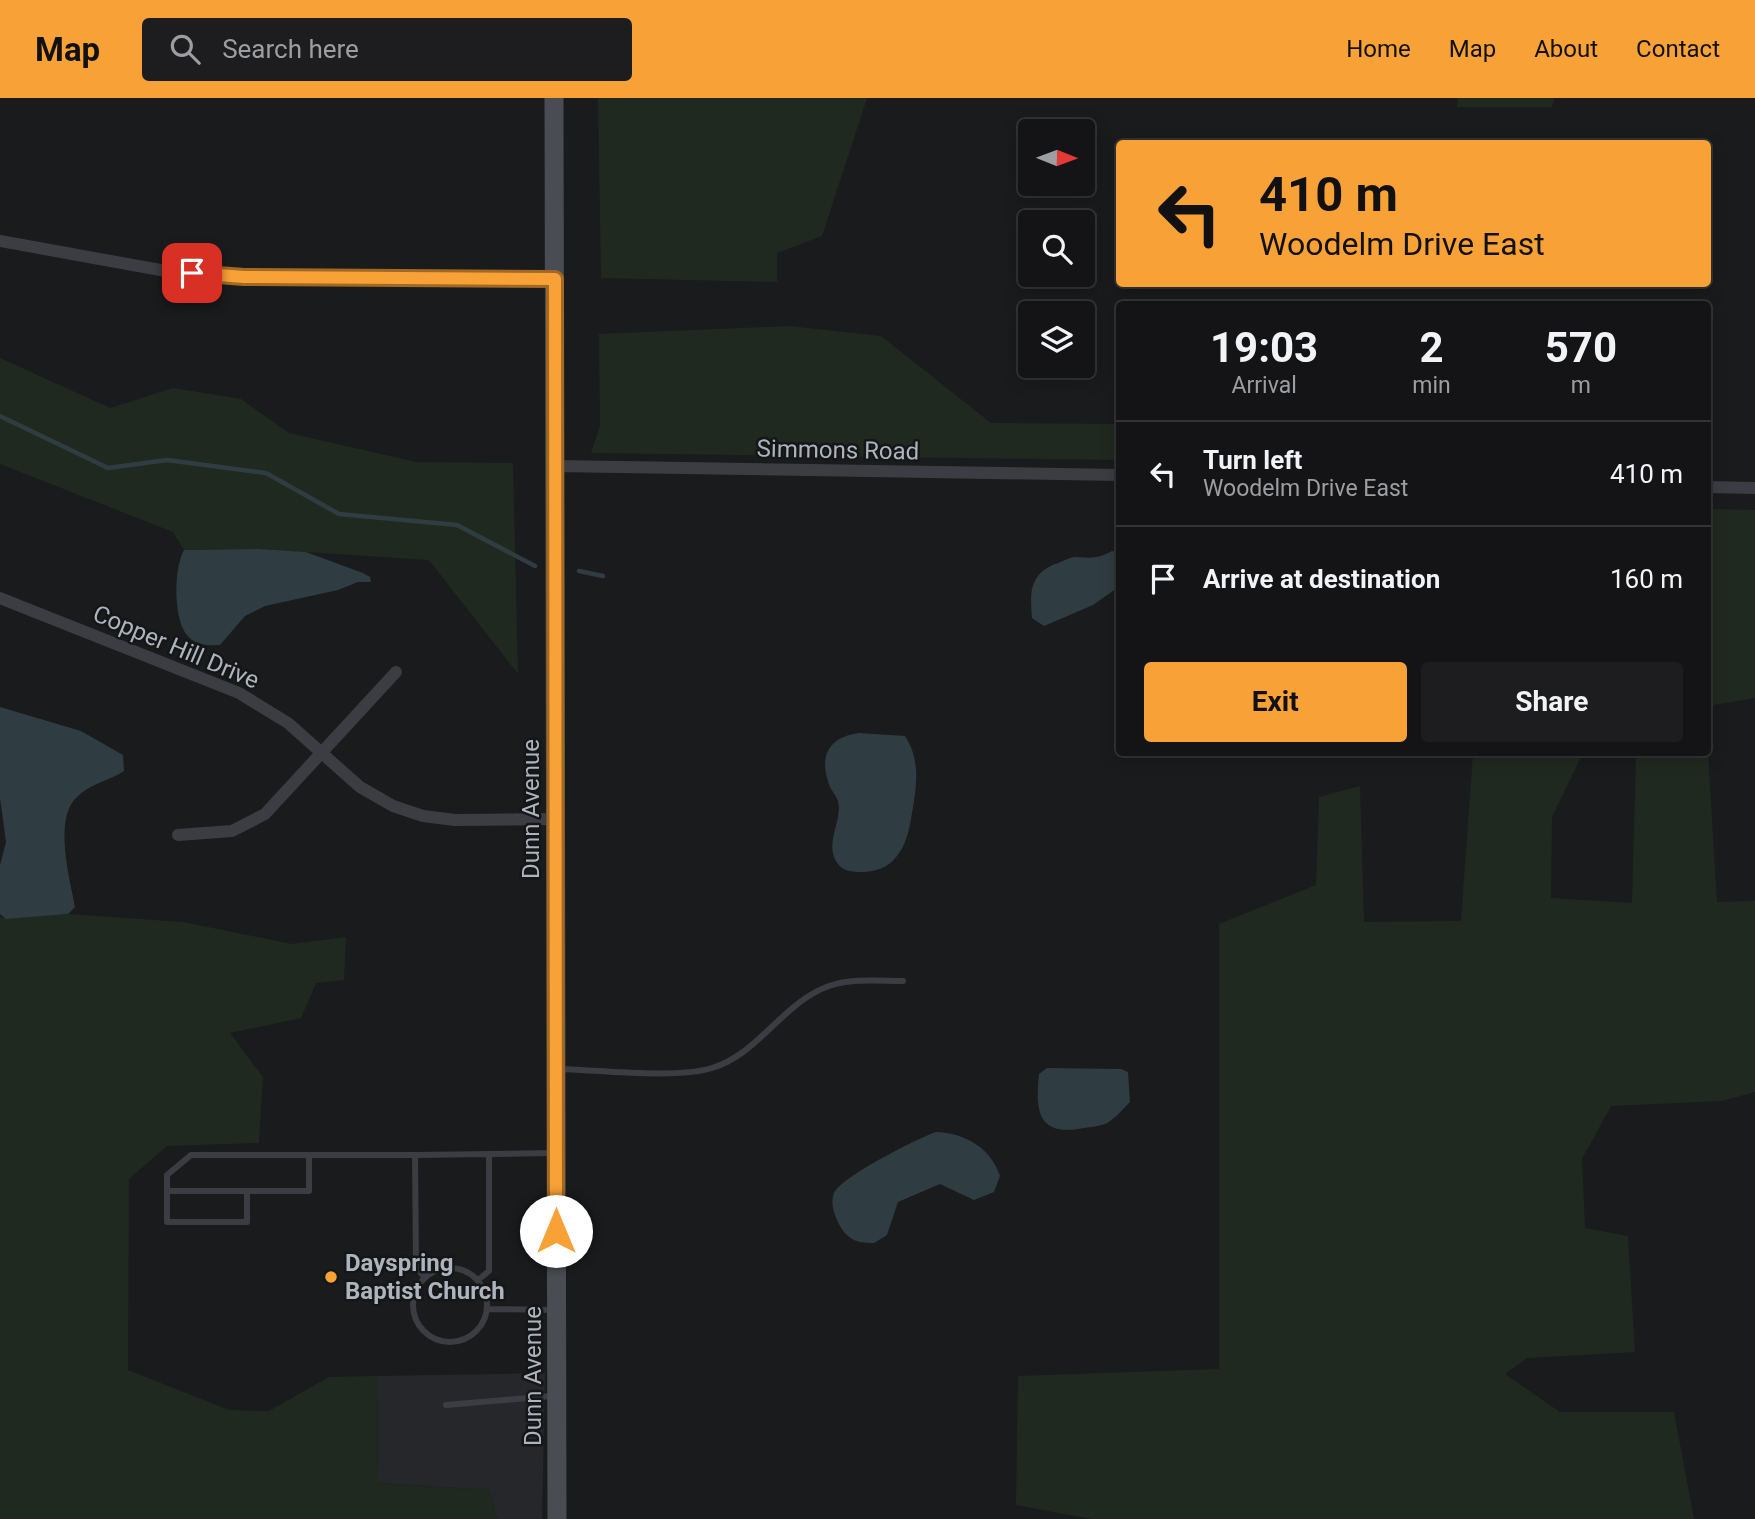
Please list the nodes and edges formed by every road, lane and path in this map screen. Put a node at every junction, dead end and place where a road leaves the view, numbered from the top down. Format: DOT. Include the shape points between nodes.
graph roads {
  1 [pos="554,98"];
  2 [pos="0,241"];
  3 [pos="555,279"];
  4 [pos="555,466"];
  5 [pos="1116,475"];
  6 [pos="1711,487"];
  7 [pos="1755,488"];
  8 [pos="0,597"];
  9 [pos="396,672"];
  10 [pos="323,755"];
  11 [pos="556,819"];
  12 [pos="178,835"];
  13 [pos="903,981"];
  14 [pos="556,1069"];
  15 [pos="556,1153"];
  16 [pos="489,1154"];
  17 [pos="309,1155"];
  18 [pos="415,1155"];
  19 [pos="167,1191"];
  20 [pos="247,1191"];
  21 [pos="425,1278"];
  22 [pos="478,1280"];
  23 [pos="486,1310"];
  24 [pos="557,1310"];
  25 [pos="558,1395"];
  26 [pos="446,1405"];
  27 [pos="557,1519"];
  1 -- 3 [label="main road, Dunn Avenue"];
  2 -- 3 [label="street" via="166,271 244,277"];
  3 -- 4 [label="main road, Dunn Avenue"];
  4 -- 5 [label="street, Simmons Road"];
  4 -- 11 [label="main road, Dunn Avenue"];
  6 -- 7 [label="street"];
  8 -- 10 [label="street, Copper Hill Drive" via="239,693 288,723"];
  9 -- 10 [label="street"];
  10 -- 11 [label="street, Copper Hill Drive" via="360,787 423,816"];
  10 -- 12 [label="street" via="278,803 249,824 232,831"];
  11 -- 14 [label="main road, Dunn Avenue"];
  13 -- 14 [label="lane" via="830,986 809,996 746,1050 714,1068 692,1073"];
  14 -- 15 [label="main road, Dunn Avenue"];
  15 -- 16 [label="lane"];
  15 -- 24 [label="main road, Dunn Avenue"];
  16 -- 18 [label="lane"];
  16 -- 22 [label="lane" via="489,1271"];
  17 -- 18 [label="lane"];
  17 -- 19 [label="lane" via="191,1155 167,1175"];
  17 -- 20 [label="lane" via="309,1191"];
  18 -- 21 [label="lane" via="416,1267"];
  19 -- 20 [label="lane"];
  19 -- 20 [label="lane" via="167,1222 247,1223"];
  21 -- 22 [label="lane" via="446,1268"];
  21 -- 23 [label="lane" via="417,1289 414,1314 428,1335 439,1341 464,1340 475,1333"];
  22 -- 23 [label="lane"];
  23 -- 24 [label="lane"];
  24 -- 25 [label="main road, Dunn Avenue"];
  25 -- 26 [label="lane"];
  25 -- 27 [label="main road, Dunn Avenue"];
}
